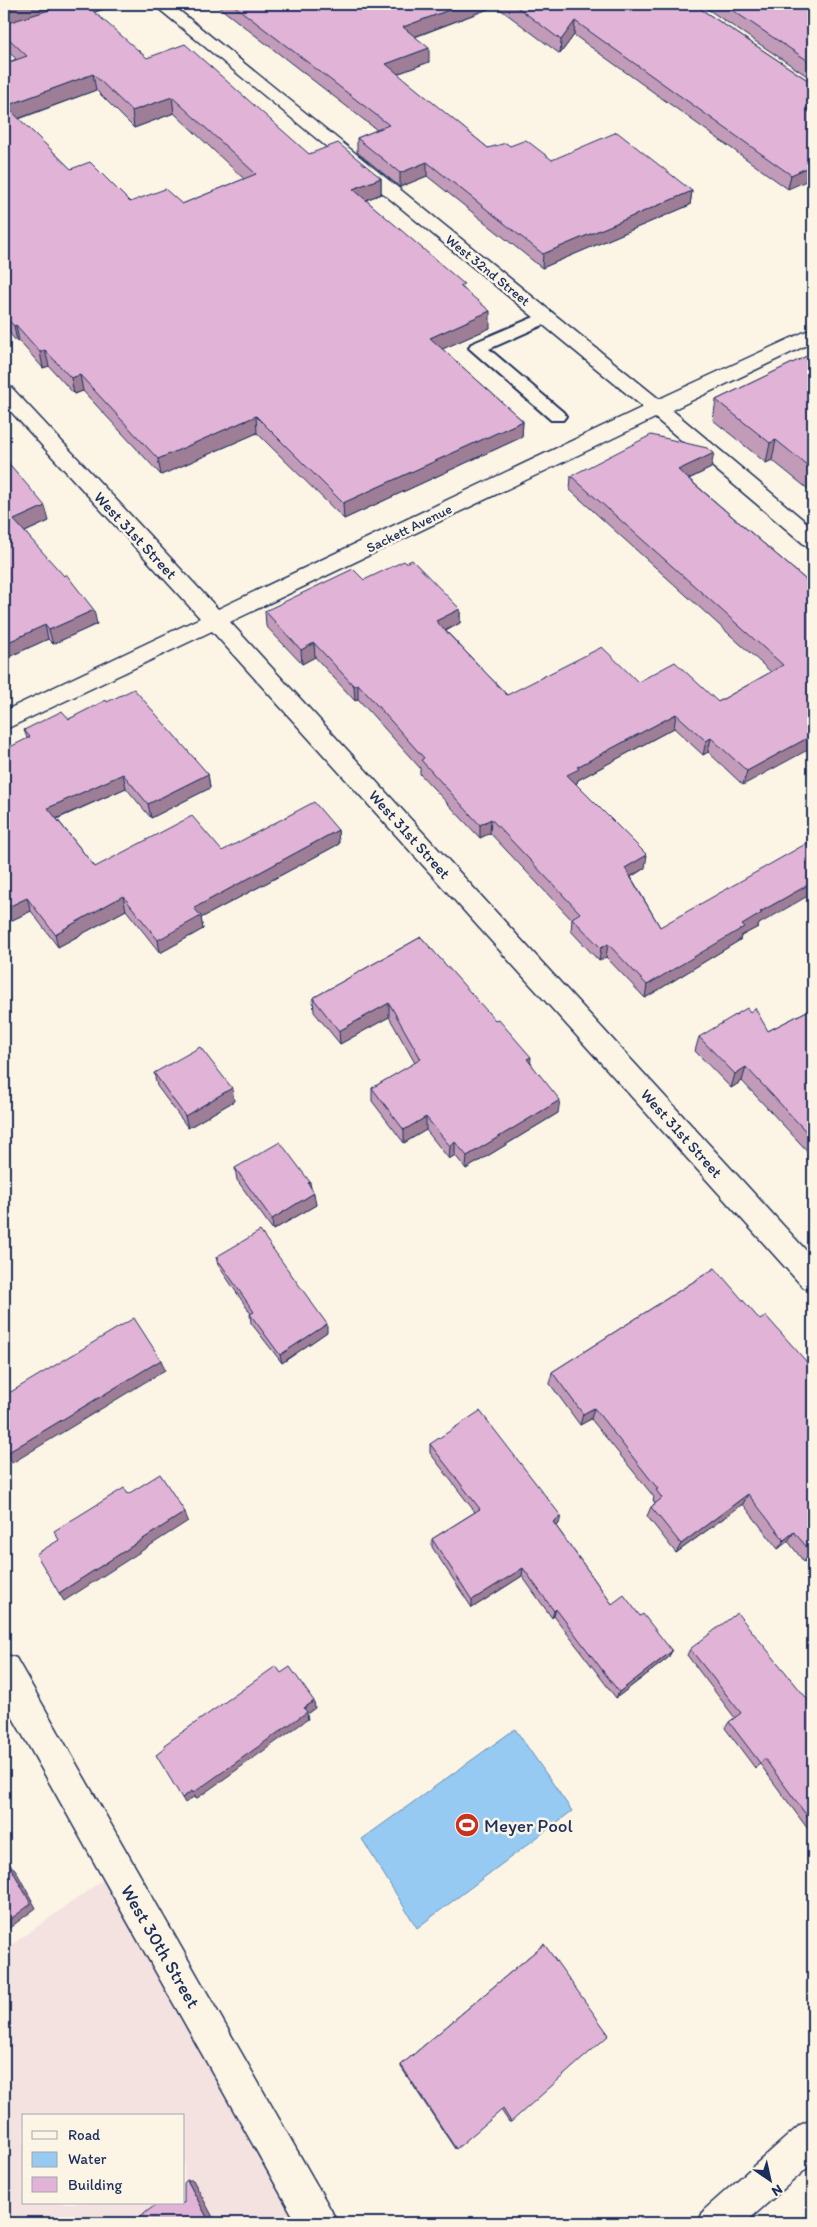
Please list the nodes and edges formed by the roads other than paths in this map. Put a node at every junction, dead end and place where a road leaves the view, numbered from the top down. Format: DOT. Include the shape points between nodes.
graph roads {
  1 [pos="98,4"];
  2 [pos="161,4"];
  3 [pos="4,36"];
  4 [pos="546,317"];
  5 [pos="813,334"];
  6 [pos="4,392"];
  7 [pos="657,408"];
  8 [pos="557,416"];
  9 [pos="813,540"];
  10 [pos="216,621"];
  11 [pos="4,721"];
  12 [pos="813,1278"];
  13 [pos="4,1670"];
  14 [pos="813,2138"];
  15 [pos="318,2223"];
  16 [pos="717,2223"];
  1 -- 3 [label="street"];
  2 -- 4 [label="street, West 32nd Street"];
  4 -- 7 [label="street, West 32nd Street"];
  4 -- 8 [label="lane" via="477,348"];
  5 -- 7 [label="street, Sackett Avenue"];
  6 -- 10 [label="street, West 31st Street"];
  7 -- 9 [label="street, West 32nd Street"];
  7 -- 10 [label="street, Sackett Avenue"];
  10 -- 11 [label="street, Sackett Avenue"];
  10 -- 12 [label="street, West 31st Street"];
  13 -- 15 [label="street, West 30th Street"];
  14 -- 16 [label="street"];
}
